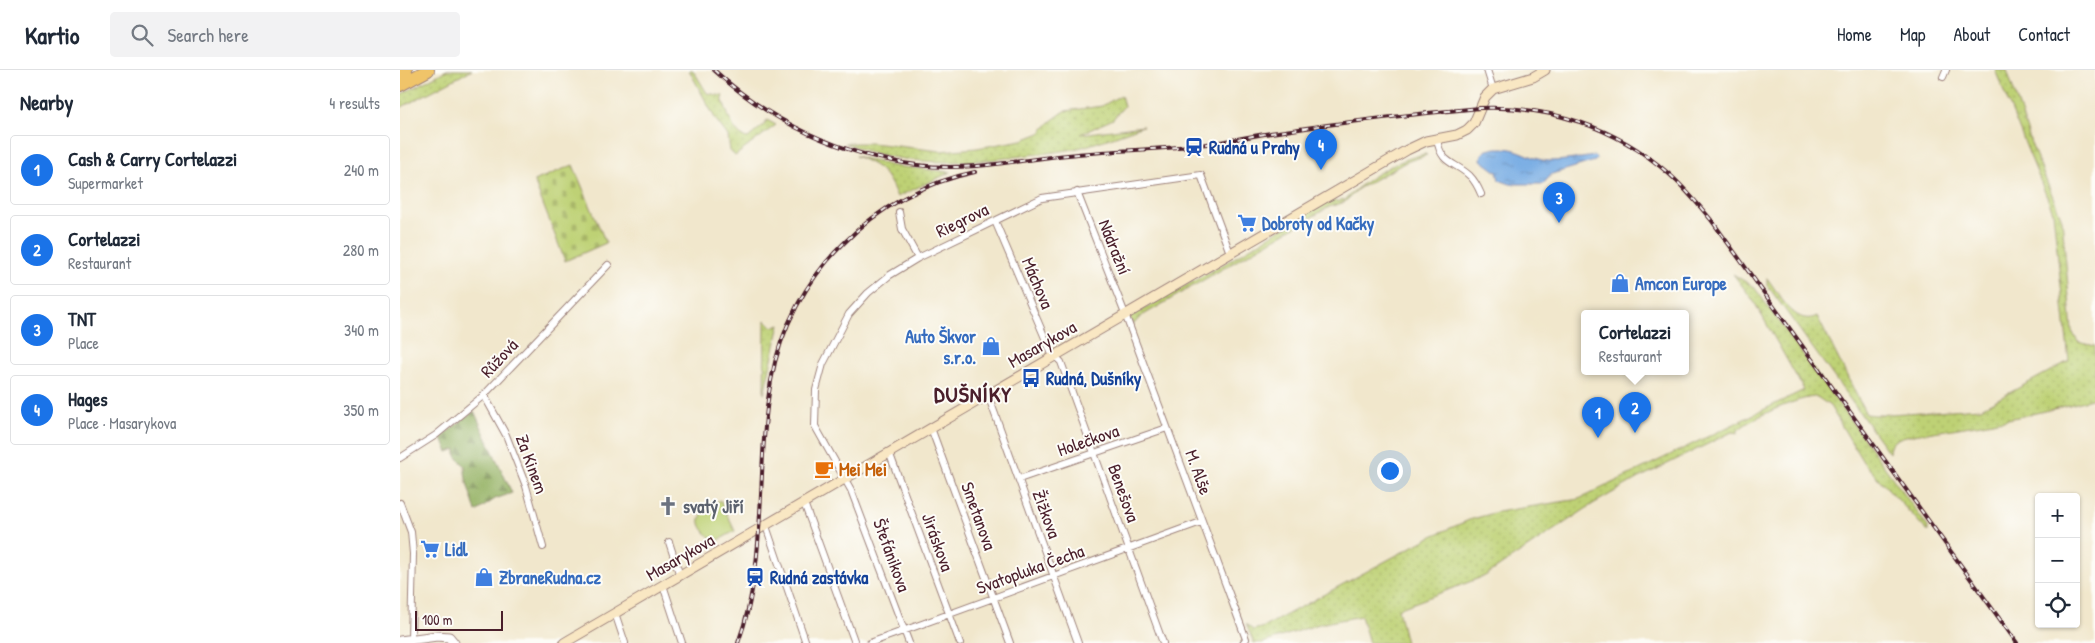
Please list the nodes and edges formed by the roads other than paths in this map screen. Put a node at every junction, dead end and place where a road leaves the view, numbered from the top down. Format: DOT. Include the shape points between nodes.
graph roads {
  1 [pos="406,70"];
  2 [pos="428,70"];
  3 [pos="1487,70"];
  4 [pos="1545,70"];
  5 [pos="1946,70"];
  6 [pos="400,73"];
  7 [pos="1943,77"];
  8 [pos="400,86"];
  9 [pos="1493,89"];
  10 [pos="1437,139"];
  11 [pos="1076,192"];
  12 [pos="1480,194"];
  13 [pos="899,212"];
  14 [pos="994,221"];
  15 [pos="1230,253"];
  16 [pos="918,258"];
  17 [pos="608,265"];
  18 [pos="1125,314"];
  19 [pos="1055,356"];
  20 [pos="484,395"];
  21 [pos="988,395"];
  22 [pos="931,428"];
  23 [pos="1168,428"];
  24 [pos="889,452"];
  25 [pos="1093,454"];
  26 [pos="400,458"];
  27 [pos="845,479"];
  28 [pos="1019,479"];
  29 [pos="804,502"];
  30 [pos="400,503"];
  31 [pos="1201,522"];
  32 [pos="766,526"];
  33 [pos="669,542"];
  34 [pos="543,547"];
  35 [pos="1128,549"];
  36 [pos="1054,575"];
  37 [pos="680,576"];
  38 [pos="663,585"];
  39 [pos="994,598"];
  40 [pos="615,614"];
  41 [pos="949,615"];
  42 [pos="904,630"];
  43 [pos="411,639"];
  44 [pos="400,641"];
  45 [pos="1245,641"];
  46 [pos="454,643"];
  47 [pos="564,643"];
  48 [pos="625,643"];
  49 [pos="682,643"];
  50 [pos="806,643"];
  51 [pos="855,643"];
  52 [pos="870,643"];
  53 [pos="909,643"];
  54 [pos="960,643"];
  55 [pos="1010,643"];
  56 [pos="1078,643"];
  57 [pos="1163,643"];
  1 -- 6 [label="highway"];
  2 -- 8 [label="highway"];
  3 -- 9 [label="street"];
  4 -- 9 [label="main road"];
  5 -- 7 [label="street"];
  9 -- 10 [label="main road, Masarykova" via="1485,97 1473,126 1463,133"];
  10 -- 12 [label="street" via="1442,156 1471,177"];
  10 -- 15 [label="main road, Masarykova" via="1406,150"];
  11 -- 14 [label="street, Riegrova" via="1042,198"];
  11 -- 15 [label="street, Riegrova" via="1202,175"];
  11 -- 18 [label="street, Nádražní"];
  13 -- 16 [label="street" via="902,229"];
  14 -- 16 [label="street, Riegrova"];
  14 -- 19 [label="street, Máchova"];
  15 -- 18 [label="main road, Masarykova"];
  16 -- 27 [label="street, Riegrova" via="890,275 849,314 823,364 816,390 815,426"];
  17 -- 20 [label="street, Růžová"];
  18 -- 19 [label="main road, Masarykova"];
  18 -- 23 [label="street, M. Alše"];
  19 -- 21 [label="main road, Masarykova"];
  19 -- 25 [label="street, Benešova" via="1061,362"];
  20 -- 26 [label="street, Růžová" via="436,435"];
  20 -- 34 [label="street, Za Kinem" via="506,435 526,486"];
  21 -- 22 [label="main road, Masarykova"];
  21 -- 28 [label="street, Žižkova"];
  22 -- 24 [label="main road, Masarykova"];
  22 -- 39 [label="street, Smetanova"];
  23 -- 25 [label="street, Holečkova"];
  23 -- 31 [label="street, M. Alše"];
  24 -- 27 [label="main road, Masarykova"];
  24 -- 41 [label="street, Jiráskova"];
  25 -- 28 [label="street, Holečkova"];
  25 -- 35 [label="street, Benešova"];
  27 -- 29 [label="main road, Masarykova"];
  27 -- 42 [label="street, Štefánikova" via="852,490"];
  28 -- 36 [label="street, Žižkova"];
  29 -- 32 [label="main road, Masarykova"];
  29 -- 51 [label="street"];
  30 -- 43 [label="street" via="411,532 413,554"];
  31 -- 35 [label="street, Svatopluka Čecha"];
  31 -- 45 [label="street, M. Alše"];
  32 -- 37 [label="main road, Masarykova"];
  32 -- 50 [label="street"];
  33 -- 37 [label="street"];
  35 -- 36 [label="street, Svatopluka Čecha"];
  35 -- 57 [label="street, Benešova"];
  36 -- 39 [label="street, Svatopluka Čecha"];
  36 -- 56 [label="street, Žižkova"];
  37 -- 38 [label="main road, Masarykova"];
  38 -- 40 [label="main road, Masarykova"];
  38 -- 49 [label="street"];
  39 -- 41 [label="street, Svatopluka Čecha"];
  39 -- 55 [label="street, Smetanova"];
  40 -- 47 [label="main road, Masarykova"];
  40 -- 48 [label="street"];
  41 -- 42 [label="street, Svatopluka Čecha"];
  41 -- 54 [label="street, Jiráskova"];
  42 -- 52 [label="street, Svatopluka Čecha"];
  42 -- 53 [label="street, Štefánikova"];
  43 -- 44 [label="street"];
  43 -- 46 [label="street" via="449,637"];
}
